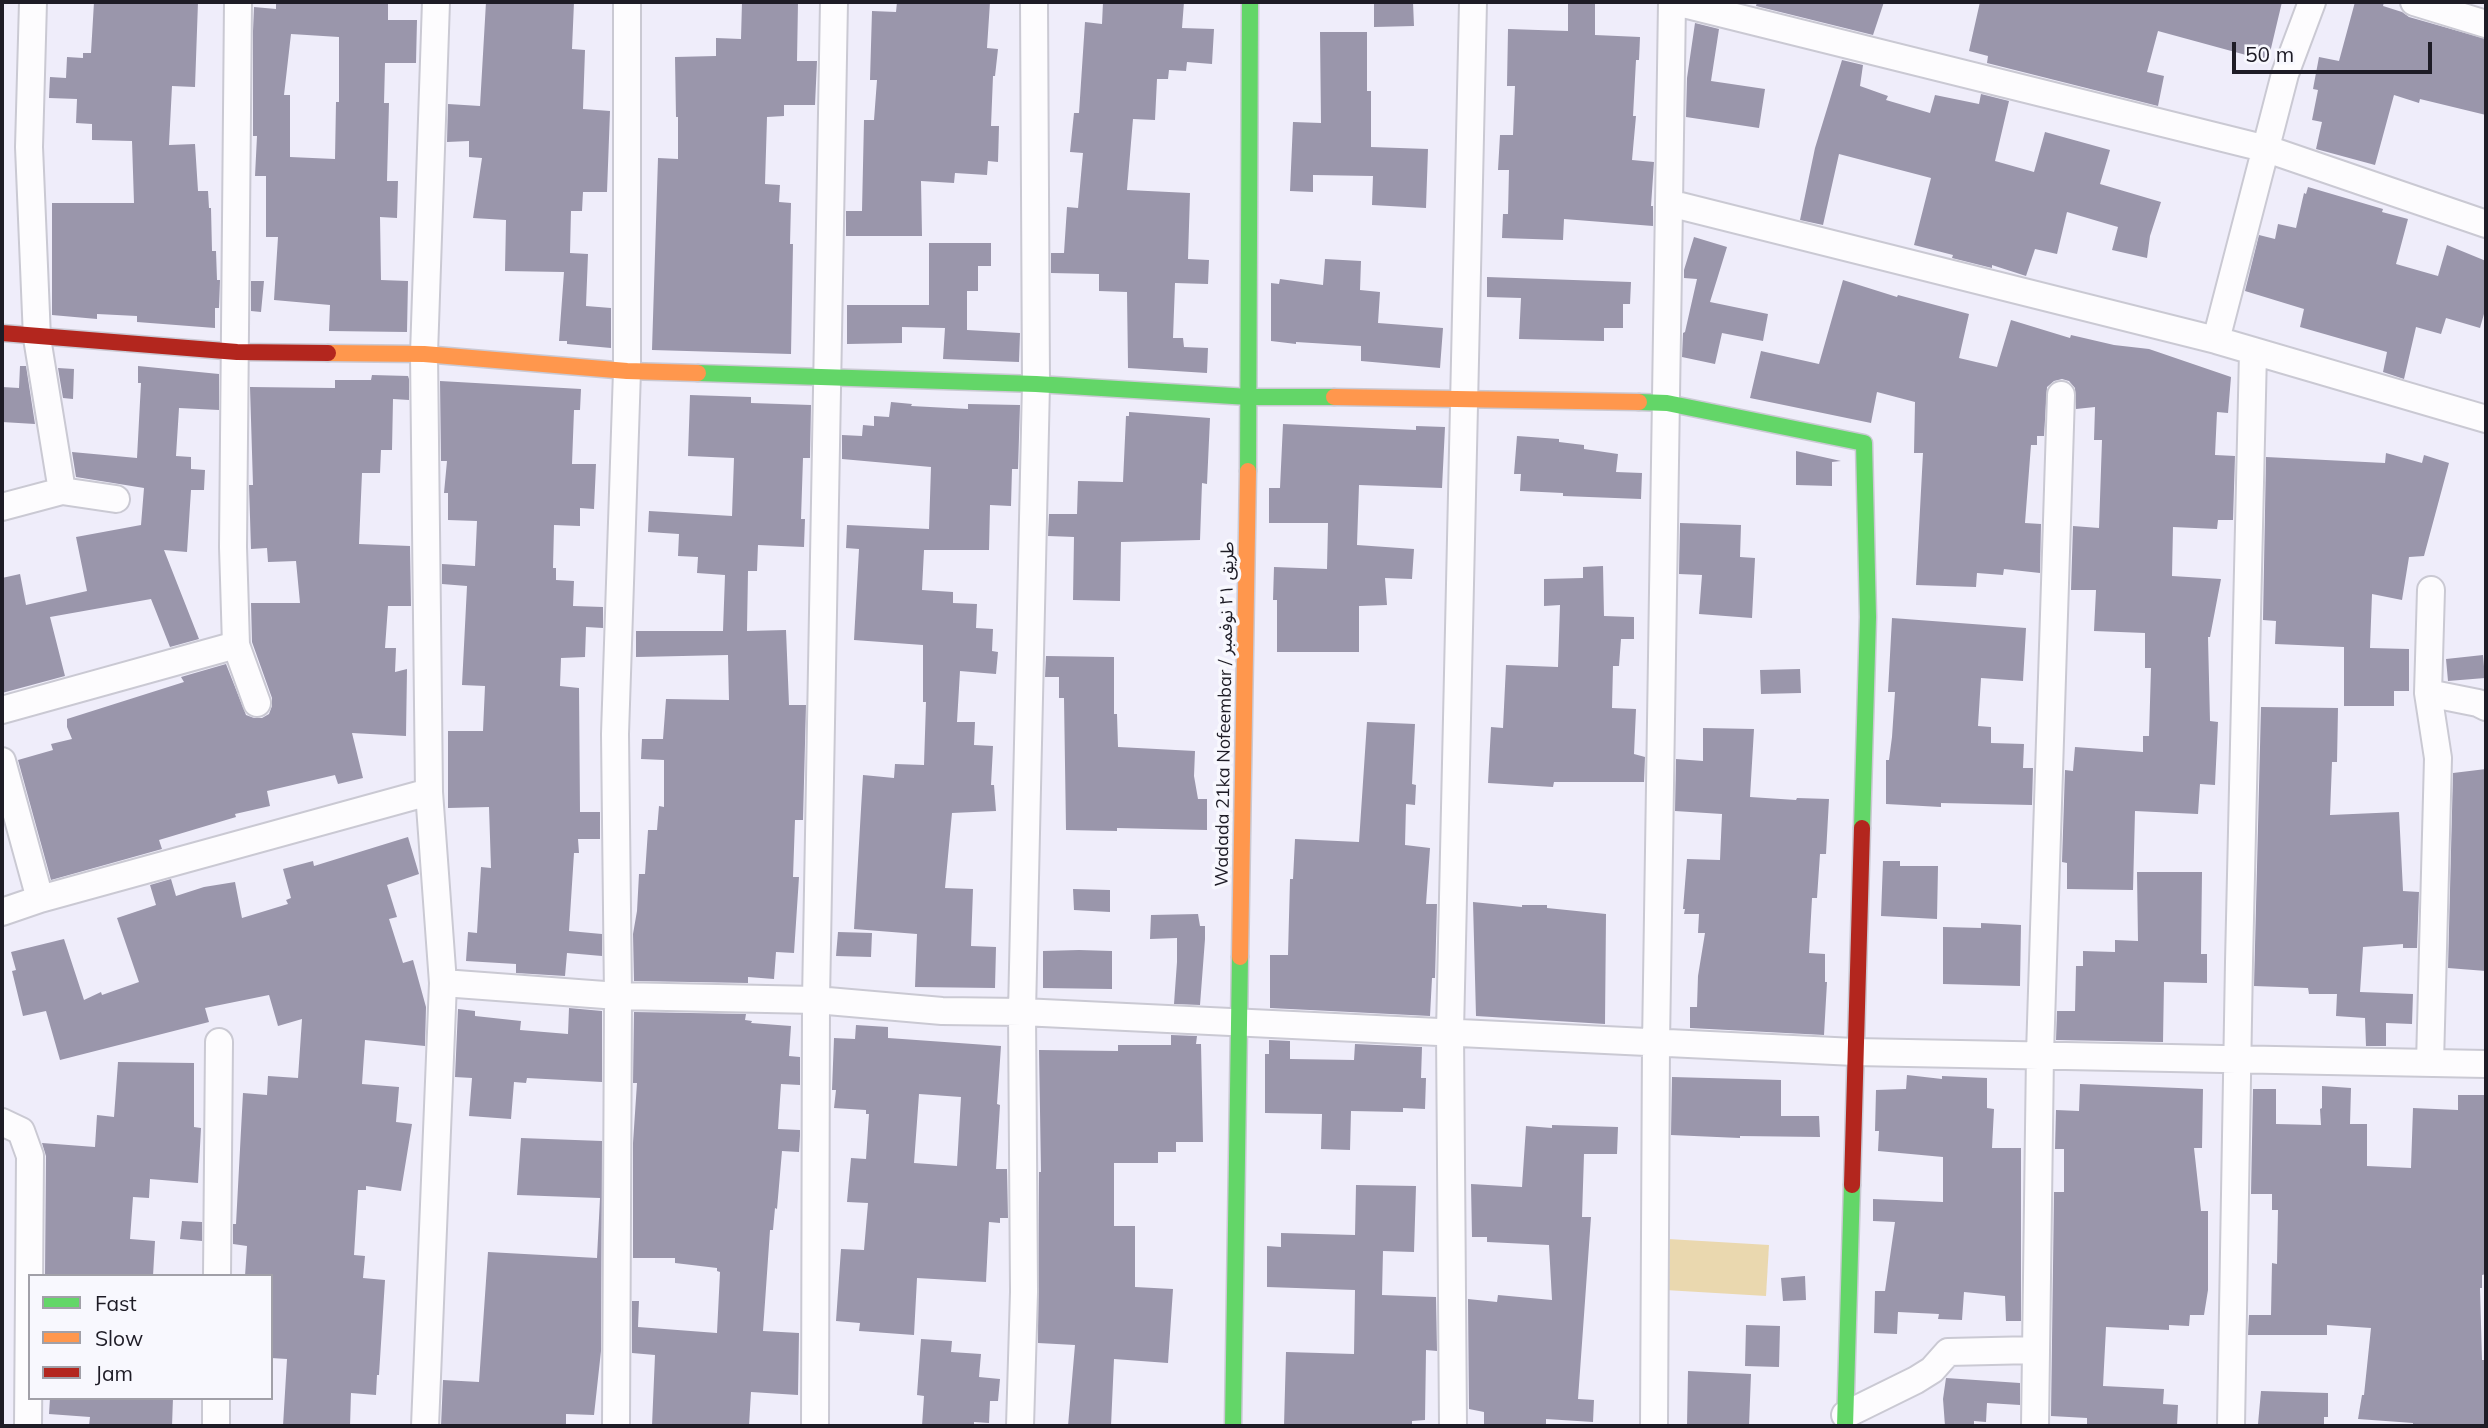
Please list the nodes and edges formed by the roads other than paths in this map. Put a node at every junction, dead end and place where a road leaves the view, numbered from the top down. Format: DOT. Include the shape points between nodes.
graph roads {
  1 [pos="33,2"];
  2 [pos="238,2"];
  3 [pos="436,2"];
  4 [pos="627,2"];
  5 [pos="834,2"];
  6 [pos="1034,2"];
  7 [pos="1250,2"];
  8 [pos="1473,2"];
  9 [pos="1674,2"];
  10 [pos="2312,2"];
  11 [pos="2414,2"];
  12 [pos="2473,14"];
  13 [pos="2267,149"];
  14 [pos="1669,204"];
  15 [pos="2486,224"];
  16 [pos="2,333"];
  17 [pos="37,338"];
  18 [pos="2216,340"];
  19 [pos="237,352"];
  20 [pos="2253,352"];
  21 [pos="424,354"];
  22 [pos="627,371"];
  23 [pos="828,379"];
  24 [pos="1036,384"];
  25 [pos="2060,395"];
  26 [pos="1249,397"];
  27 [pos="1464,398"];
  28 [pos="1667,403"];
  29 [pos="2486,419"];
  30 [pos="62,491"];
  31 [pos="116,499"];
  32 [pos="2,507"];
  33 [pos="2431,590"];
  34 [pos="236,645"];
  35 [pos="2428,693"];
  36 [pos="257,703"];
  37 [pos="2486,707"];
  38 [pos="2,710"];
  39 [pos="2,761"];
  40 [pos="429,793"];
  41 [pos="40,898"];
  42 [pos="2,912"];
  43 [pos="443,983"];
  44 [pos="618,996"];
  45 [pos="816,1000"];
  46 [pos="1022,1012"];
  47 [pos="1241,1022"];
  48 [pos="1450,1031"];
  49 [pos="219,1042"];
  50 [pos="1656,1044"];
  51 [pos="1855,1052"];
  52 [pos="2040,1054"];
  53 [pos="2239,1059"];
  54 [pos="2430,1063"];
  55 [pos="2486,1064"];
  56 [pos="2,1122"];
  57 [pos="29,1274"];
  58 [pos="217,1274"];
  59 [pos="2035,1350"];
  60 [pos="28,1400"];
  61 [pos="216,1400"];
  62 [pos="1845,1421"];
  63 [pos="28,1426"];
  64 [pos="216,1426"];
  65 [pos="425,1426"];
  66 [pos="617,1426"];
  67 [pos="815,1426"];
  68 [pos="1020,1426"];
  69 [pos="1233,1426"];
  70 [pos="1453,1426"];
  71 [pos="1654,1426"];
  72 [pos="2035,1426"];
  73 [pos="2231,1426"];
  1 -- 17 [label="street" via="29,147"];
  2 -- 19 [label="street"];
  3 -- 21 [label="street"];
  4 -- 22 [label="street"];
  5 -- 23 [label="street"];
  6 -- 24 [label="street"];
  7 -- 26 [label="street, Wadada 21ka Nofeembar / طريق ٢١ نوفمبر"];
  8 -- 27 [label="street"];
  9 -- 13 [label="street"];
  9 -- 14 [label="street"];
  10 -- 13 [label="street" via="2285,74"];
  11 -- 12 [label="street"];
  13 -- 15 [label="street"];
  13 -- 18 [label="street"];
  14 -- 18 [label="street"];
  14 -- 28 [label="street"];
  16 -- 17 [label="street"];
  17 -- 19 [label="street"];
  17 -- 30 [label="street"];
  18 -- 20 [label="street"];
  19 -- 21 [label="street"];
  19 -- 34 [label="street"];
  20 -- 29 [label="street"];
  20 -- 53 [label="street"];
  21 -- 22 [label="street"];
  21 -- 40 [label="street"];
  22 -- 23 [label="street"];
  22 -- 44 [label="street" via="615,734"];
  23 -- 24 [label="street"];
  23 -- 45 [label="street"];
  24 -- 26 [label="street"];
  24 -- 46 [label="street"];
  25 -- 52 [label="street"];
  26 -- 27 [label="street"];
  26 -- 47 [label="street, Wadada 21ka Nofeembar / طريق ٢١ نوفمبر"];
  27 -- 28 [label="street"];
  27 -- 48 [label="street"];
  28 -- 50 [label="street"];
  28 -- 51 [label="street" via="1864,443 1868,617"];
  30 -- 31 [label="street"];
  30 -- 32 [label="street"];
  33 -- 35 [label="street"];
  34 -- 36 [label="street"];
  34 -- 38 [label="street"];
  35 -- 37 [label="street"];
  35 -- 54 [label="street" via="2438,758"];
  39 -- 41 [label="street"];
  40 -- 41 [label="street"];
  40 -- 43 [label="street"];
  41 -- 42 [label="street"];
  43 -- 44 [label="street"];
  43 -- 65 [label="street"];
  44 -- 45 [label="street"];
  44 -- 66 [label="street"];
  45 -- 46 [label="street" via="942,1011"];
  45 -- 67 [label="street"];
  46 -- 47 [label="street"];
  46 -- 68 [label="street"];
  47 -- 48 [label="street"];
  47 -- 69 [label="street, Wadada 21ka Nofeembar / طريق ٢١ نوفمبر"];
  48 -- 50 [label="street"];
  48 -- 70 [label="street"];
  49 -- 58 [label="street"];
  50 -- 51 [label="street"];
  50 -- 71 [label="street"];
  51 -- 52 [label="street"];
  51 -- 62 [label="street"];
  52 -- 53 [label="street"];
  52 -- 59 [label="street"];
  53 -- 54 [label="street"];
  53 -- 73 [label="street"];
  54 -- 55 [label="street"];
  56 -- 57 [label="street" via="21,1131 30,1156"];
  59 -- 62 [label="street" via="1948,1352 1932,1370"];
  59 -- 72 [label="street"];
  60 -- 63 [label="street"];
  61 -- 64 [label="street"];
}
